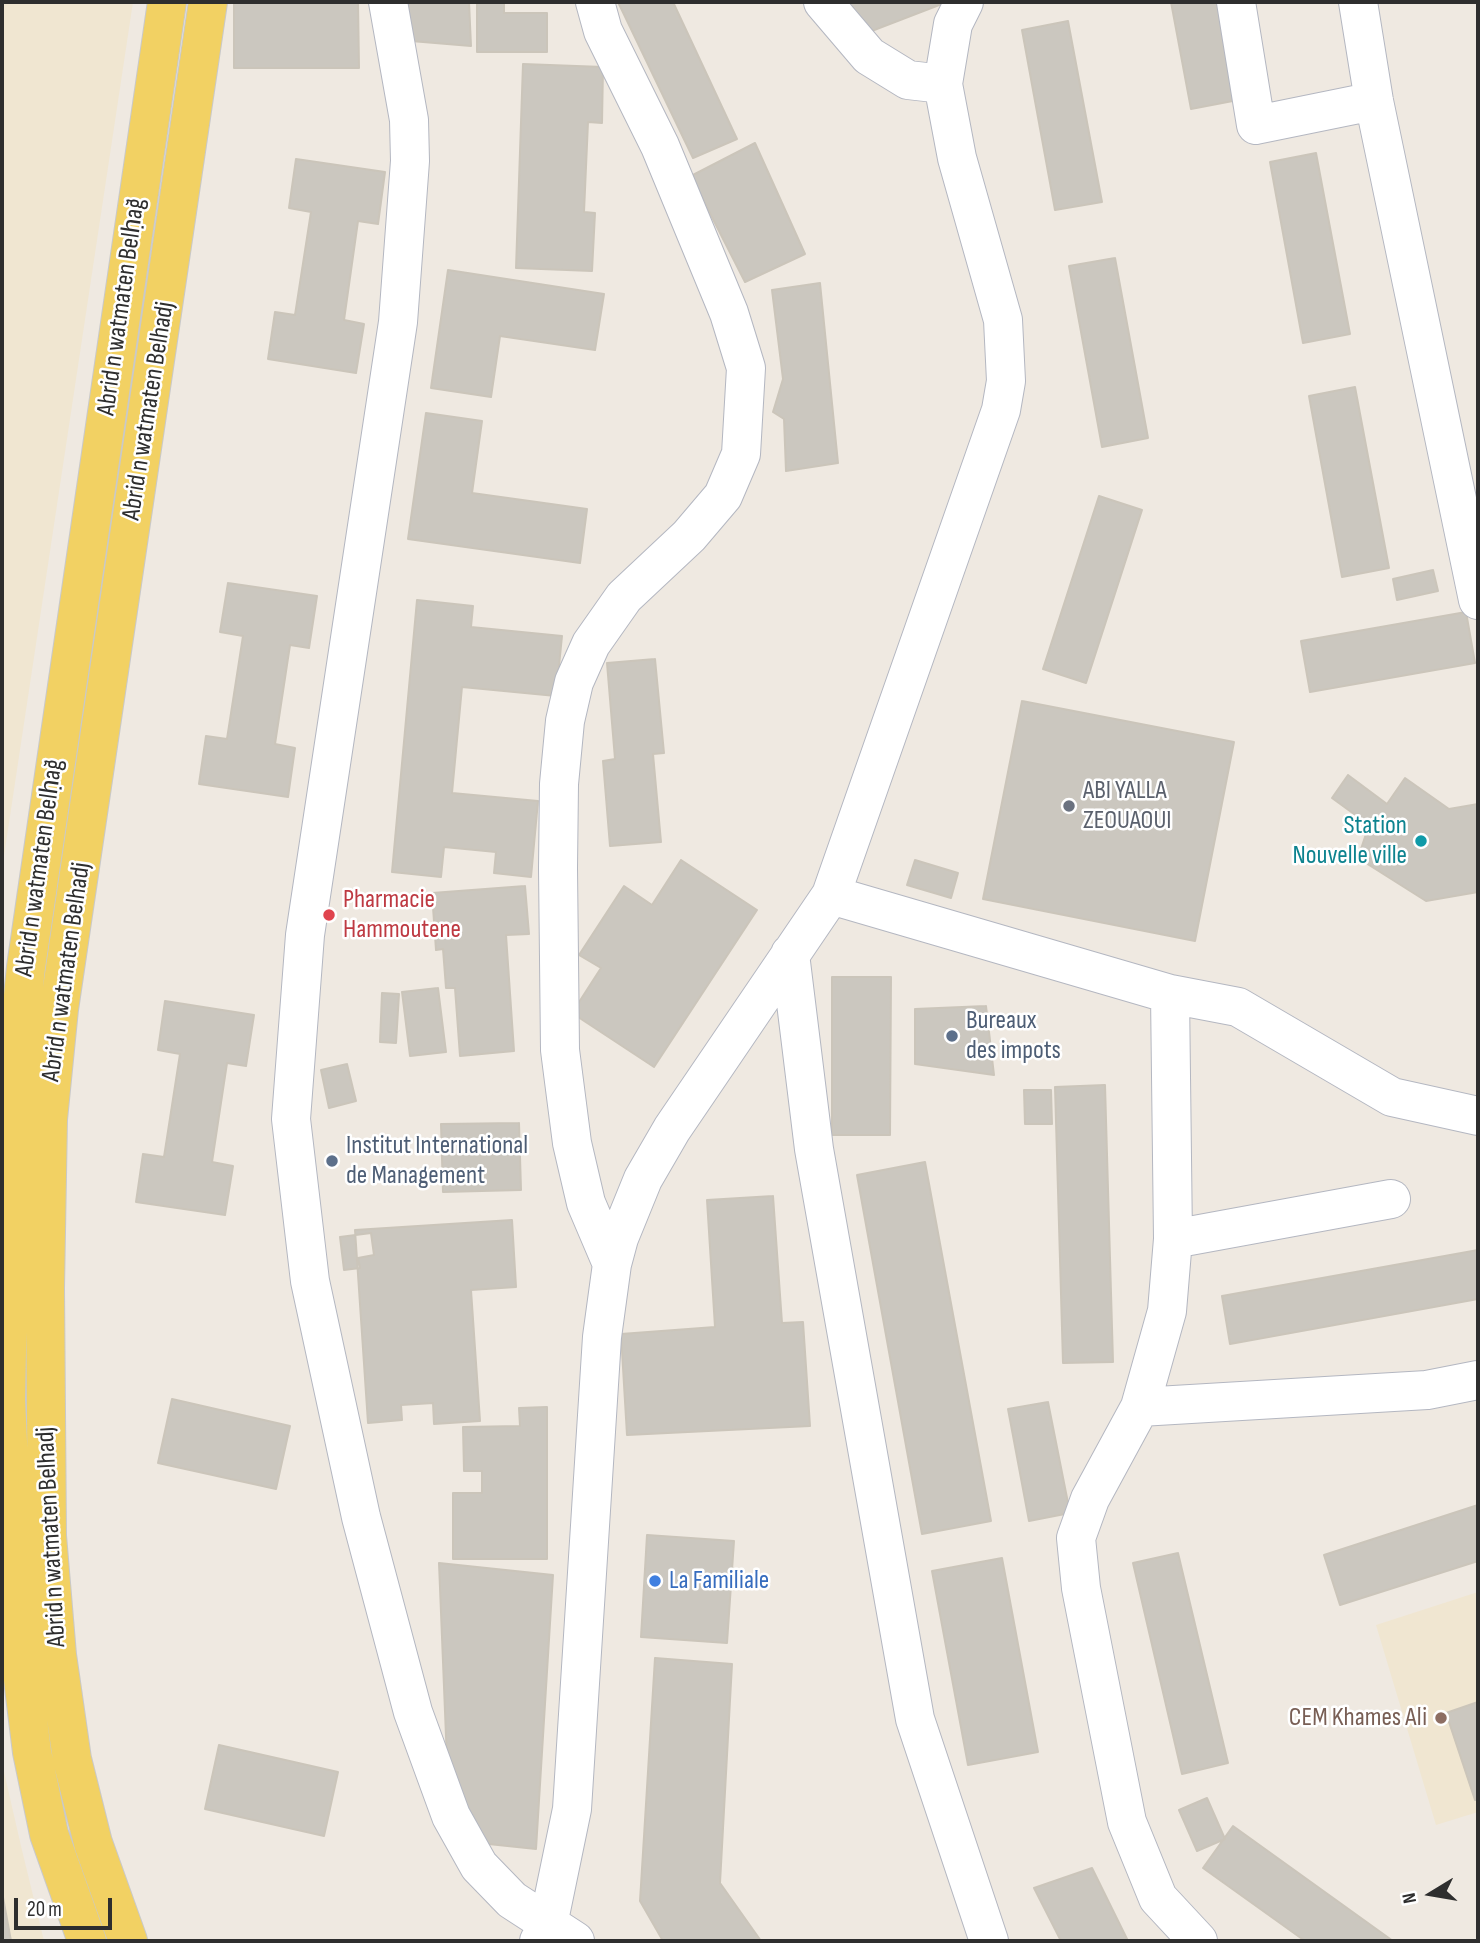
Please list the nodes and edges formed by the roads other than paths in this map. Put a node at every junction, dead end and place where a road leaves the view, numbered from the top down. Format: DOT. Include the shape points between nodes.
graph roads {
  1 [pos="167,2"];
  2 [pos="208,2"];
  3 [pos="388,2"];
  4 [pos="596,2"];
  5 [pos="823,2"];
  6 [pos="964,2"];
  7 [pos="1236,2"];
  8 [pos="1358,2"];
  9 [pos="943,84"];
  10 [pos="1374,101"];
  11 [pos="1478,600"];
  12 [pos="831,895"];
  13 [pos="790,954"];
  14 [pos="1170,994"];
  15 [pos="10,1031"];
  16 [pos="1478,1116"];
  17 [pos="1391,1199"];
  18 [pos="1173,1239"];
  19 [pos="612,1264"];
  20 [pos="1478,1380"];
  21 [pos="1140,1407"];
  22 [pos="554,1936"];
  23 [pos="87,1941"];
  24 [pos="128,1941"];
  25 [pos="989,1941"];
  26 [pos="1198,1941"];
  1 -- 15 [label="main road, Abrid n watmaten Belḥaǧ" via="57,750"];
  2 -- 24 [label="main road, Abrid n watmaten Belhadj" via="61,995 48,1119 47,1536 57,1655 72,1759 90,1831"];
  3 -- 22 [label="street" via="409,120 398,323 305,935 290,1119 310,1281 361,1517 413,1712 451,1816 479,1866"];
  4 -- 19 [label="street" via="603,32 660,146 729,313 746,368 741,454 723,496 689,536 624,597 591,644 574,682 565,721 559,784 560,1050 572,1143 586,1203"];
  5 -- 9 [label="street" via="869,56 908,80"];
  6 -- 9 [label="street" via="953,24"];
  7 -- 10 [label="street" via="1256,125"];
  8 -- 10 [label="street"];
  9 -- 12 [label="street" via="957,158 1003,320 1006,381 992,440"];
  10 -- 11 [label="street"];
  12 -- 13 [label="street"];
  12 -- 14 [label="street"];
  13 -- 19 [label="street" via="643,1179"];
  13 -- 25 [label="street" via="814,1149 915,1719"];
  14 -- 16 [label="street" via="1238,1007 1392,1097"];
  14 -- 18 [label="street"];
  15 -- 23 [label="main road, Abrid n watmaten Belḥaǧ" via="6,1400 17,1631 32,1752 49,1834"];
  17 -- 18 [label="street"];
  18 -- 21 [label="street" via="1167,1311"];
  19 -- 22 [label="street" via="602,1338 572,1809"];
  20 -- 21 [label="street" via="1427,1390"];
  21 -- 26 [label="street" via="1090,1499 1076,1538 1081,1588 1127,1822 1158,1898"];
}
